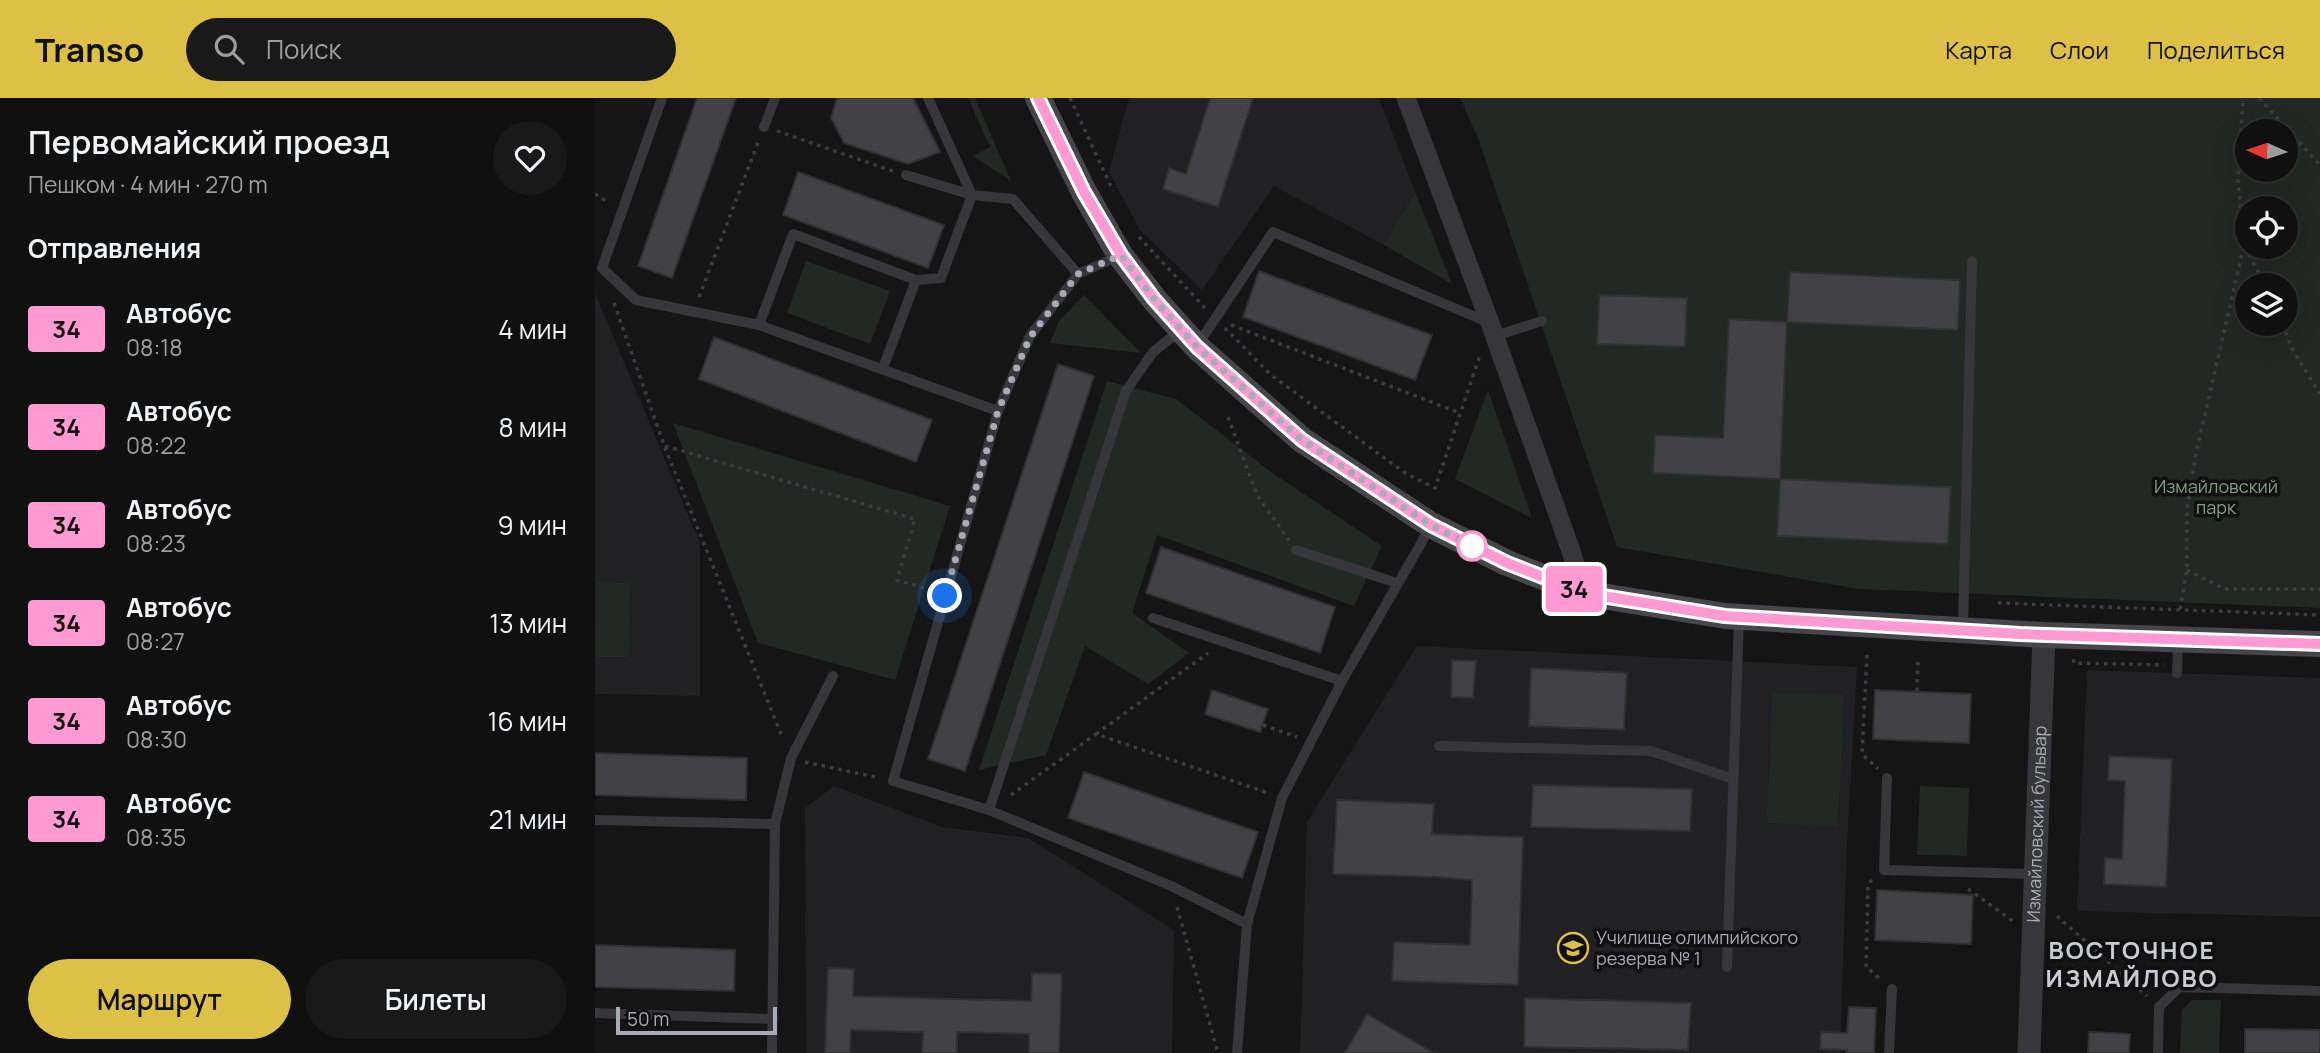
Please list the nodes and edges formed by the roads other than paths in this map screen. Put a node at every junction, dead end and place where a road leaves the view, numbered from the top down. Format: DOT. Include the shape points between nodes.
graph roads {
  1 [pos="662,98"];
  2 [pos="775,98"];
  3 [pos="929,98"];
  4 [pos="1038,98"];
  5 [pos="1406,98"];
  6 [pos="764,127"];
  7 [pos="907,175"];
  8 [pos="972,195"];
  9 [pos="1121,255"];
  10 [pos="1972,261"];
  11 [pos="1078,274"];
  12 [pos="916,279"];
  13 [pos="1542,321"];
  14 [pos="759,325"];
  15 [pos="1493,330"];
  16 [pos="1189,338"];
  17 [pos="883,368"];
  18 [pos="998,411"];
  19 [pos="1431,525"];
  20 [pos="1296,550"];
  21 [pos="1397,583"];
  22 [pos="1584,593"];
  23 [pos="1739,617"];
  24 [pos="1153,618"];
  25 [pos="1963,631"];
  26 [pos="2044,635"];
  27 [pos="2178,639"];
  28 [pos="2320,644"];
  29 [pos="2177,669"];
  30 [pos="833,676"];
  31 [pos="1342,681"];
  32 [pos="1439,747"];
  33 [pos="1887,778"];
  34 [pos="1733,779"];
  35 [pos="989,810"];
  36 [pos="595,820"];
  37 [pos="775,824"];
  38 [pos="2035,874"];
  39 [pos="1247,924"];
  40 [pos="1727,967"];
  41 [pos="1892,989"];
  42 [pos="2320,991"];
  43 [pos="595,1013"];
  44 [pos="773,1019"];
  45 [pos="772,1053"];
  46 [pos="1237,1053"];
  47 [pos="1889,1053"];
  48 [pos="2029,1053"];
  49 [pos="2158,1053"];
  1 -- 14 [label="lane" via="602,268 636,300"];
  2 -- 6 [label="lane"];
  3 -- 8 [label="lane"];
  4 -- 9 [label="main road"];
  5 -- 15 [label="street"];
  7 -- 8 [label="lane"];
  8 -- 11 [label="lane" via="1013,199"];
  8 -- 12 [label="lane" via="941,278"];
  9 -- 11 [label="lane"];
  9 -- 16 [label="main road"];
  10 -- 25 [label="lane"];
  11 -- 18 [label="lane" via="1030,337"];
  12 -- 14 [label="lane" via="793,234"];
  12 -- 17 [label="lane"];
  13 -- 15 [label="lane"];
  14 -- 17 [label="lane"];
  15 -- 16 [label="lane" via="1273,232 1216,319"];
  15 -- 22 [label="street"];
  16 -- 19 [label="main road" via="1302,440"];
  16 -- 35 [label="lane" via="1153,352 1126,391"];
  17 -- 18 [label="lane"];
  18 -- 35 [label="lane" via="893,781"];
  19 -- 21 [label="lane"];
  19 -- 22 [label="main road" via="1507,563"];
  20 -- 21 [label="lane"];
  21 -- 31 [label="lane"];
  22 -- 23 [label="main road"];
  23 -- 25 [label="main road"];
  23 -- 34 [label="lane"];
  24 -- 31 [label="lane"];
  25 -- 26 [label="main road"];
  26 -- 27 [label="main road"];
  26 -- 38 [label="street, Измайловский бульвар"];
  27 -- 28 [label="main road"];
  27 -- 29 [label="lane"];
  30 -- 37 [label="lane" via="791,758"];
  31 -- 39 [label="lane" via="1282,798"];
  32 -- 34 [label="lane" via="1651,751"];
  33 -- 38 [label="lane" via="1884,870"];
  34 -- 40 [label="lane"];
  35 -- 39 [label="lane" via="1171,886"];
  36 -- 37 [label="lane"];
  37 -- 44 [label="lane"];
  38 -- 48 [label="street, Измайловский бульвар"];
  39 -- 46 [label="lane"];
  41 -- 47 [label="lane"];
  42 -- 49 [label="lane" via="2180,987 2159,1007"];
  43 -- 44 [label="lane"];
  44 -- 45 [label="lane"];
}
